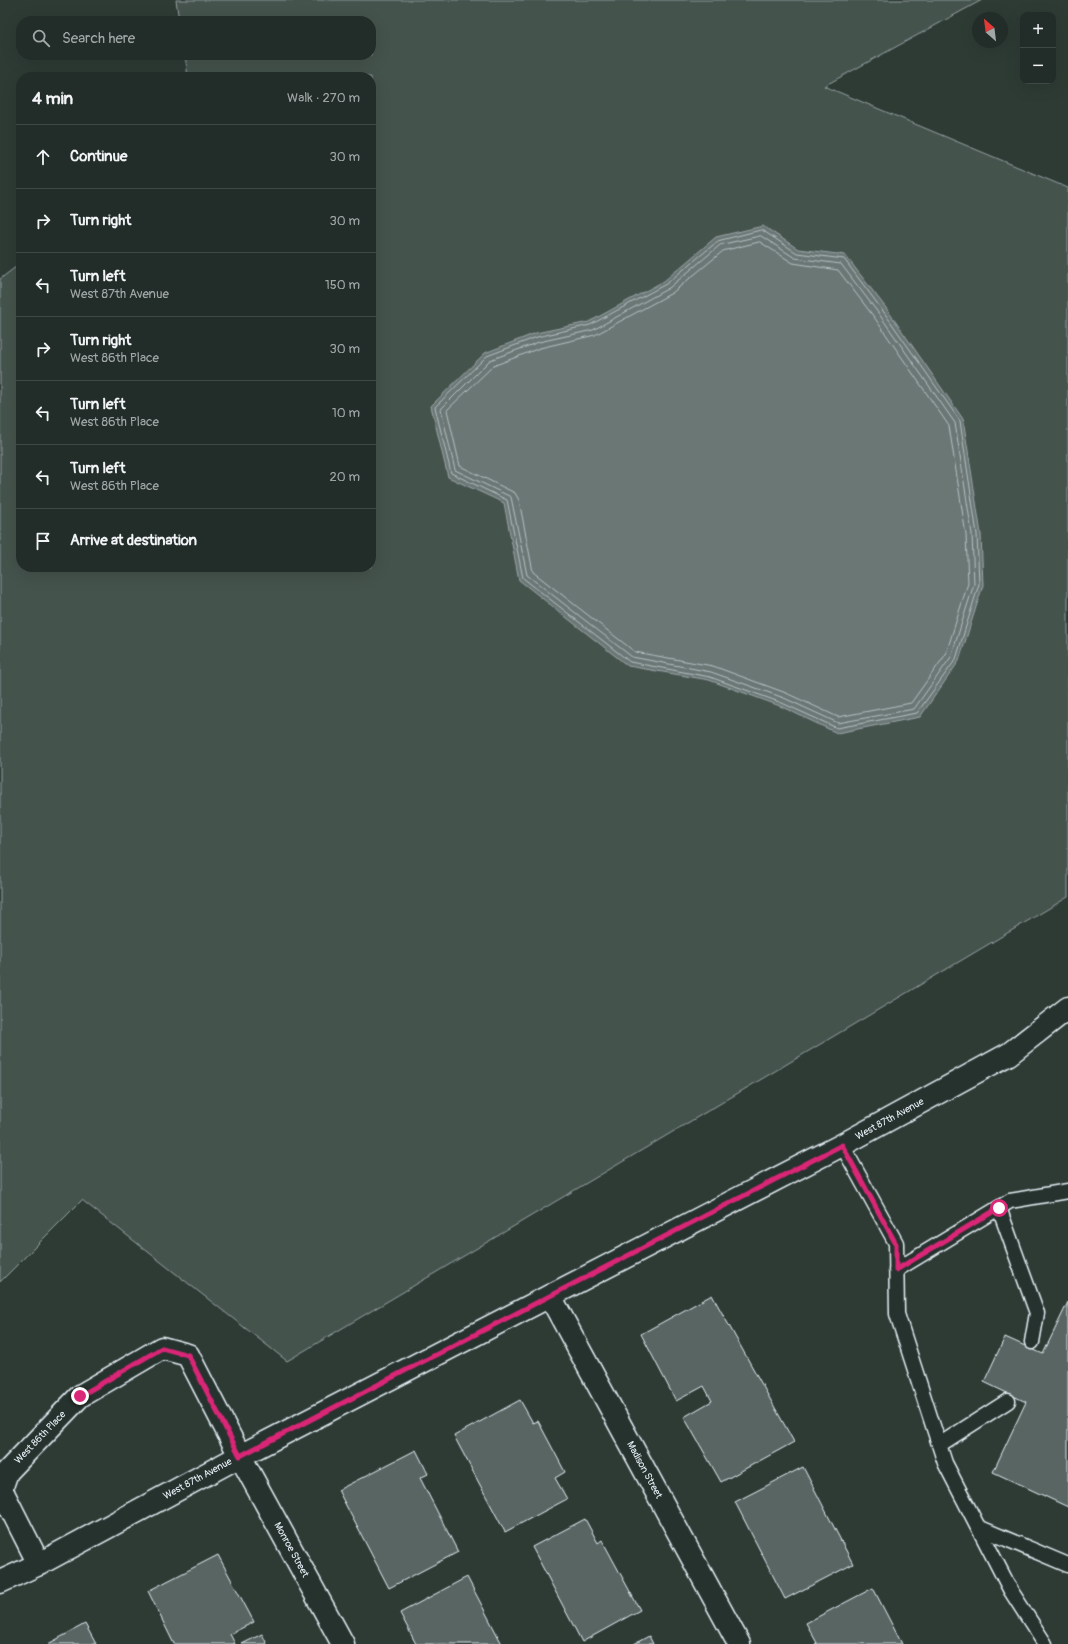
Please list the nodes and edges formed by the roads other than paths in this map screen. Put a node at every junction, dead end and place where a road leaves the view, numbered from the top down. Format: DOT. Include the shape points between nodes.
graph roads {
  1 [pos="1068,1008"];
  2 [pos="842,1145"];
  3 [pos="1068,1191"];
  4 [pos="999,1208"];
  5 [pos="896,1270"];
  6 [pos="550,1296"];
  7 [pos="1032,1342"];
  8 [pos="1008,1401"];
  9 [pos="939,1445"];
  10 [pos="240,1456"];
  11 [pos="978,1527"];
  12 [pos="39,1564"];
  13 [pos="1068,1565"];
  14 [pos="0,1582"];
  15 [pos="344,1644"];
  16 [pos="739,1644"];
  17 [pos="1045,1644"];
  1 -- 2 [label="street, West 87th Avenue" via="1009,1054"];
  2 -- 5 [label="lane" via="896,1244"];
  2 -- 6 [label="street, West 87th Avenue"];
  3 -- 4 [label="lane" via="1010,1201"];
  4 -- 5 [label="lane"];
  4 -- 7 [label="lane" via="1037,1313"];
  5 -- 9 [label="lane" via="897,1314"];
  6 -- 10 [label="street, West 87th Avenue"];
  6 -- 16 [label="street, Madison Street"];
  8 -- 9 [label="lane"];
  9 -- 11 [label="lane" via="945,1463"];
  10 -- 12 [label="street, West 87th Avenue"];
  10 -- 12 [label="street, West 86th Place" via="188,1355 162,1348 80,1396 7,1472 0,1488"];
  10 -- 15 [label="street, Monroe Street"];
  11 -- 13 [label="lane"];
  11 -- 17 [label="lane" via="1011,1591"];
  12 -- 14 [label="street, West 87th Avenue"];
}
